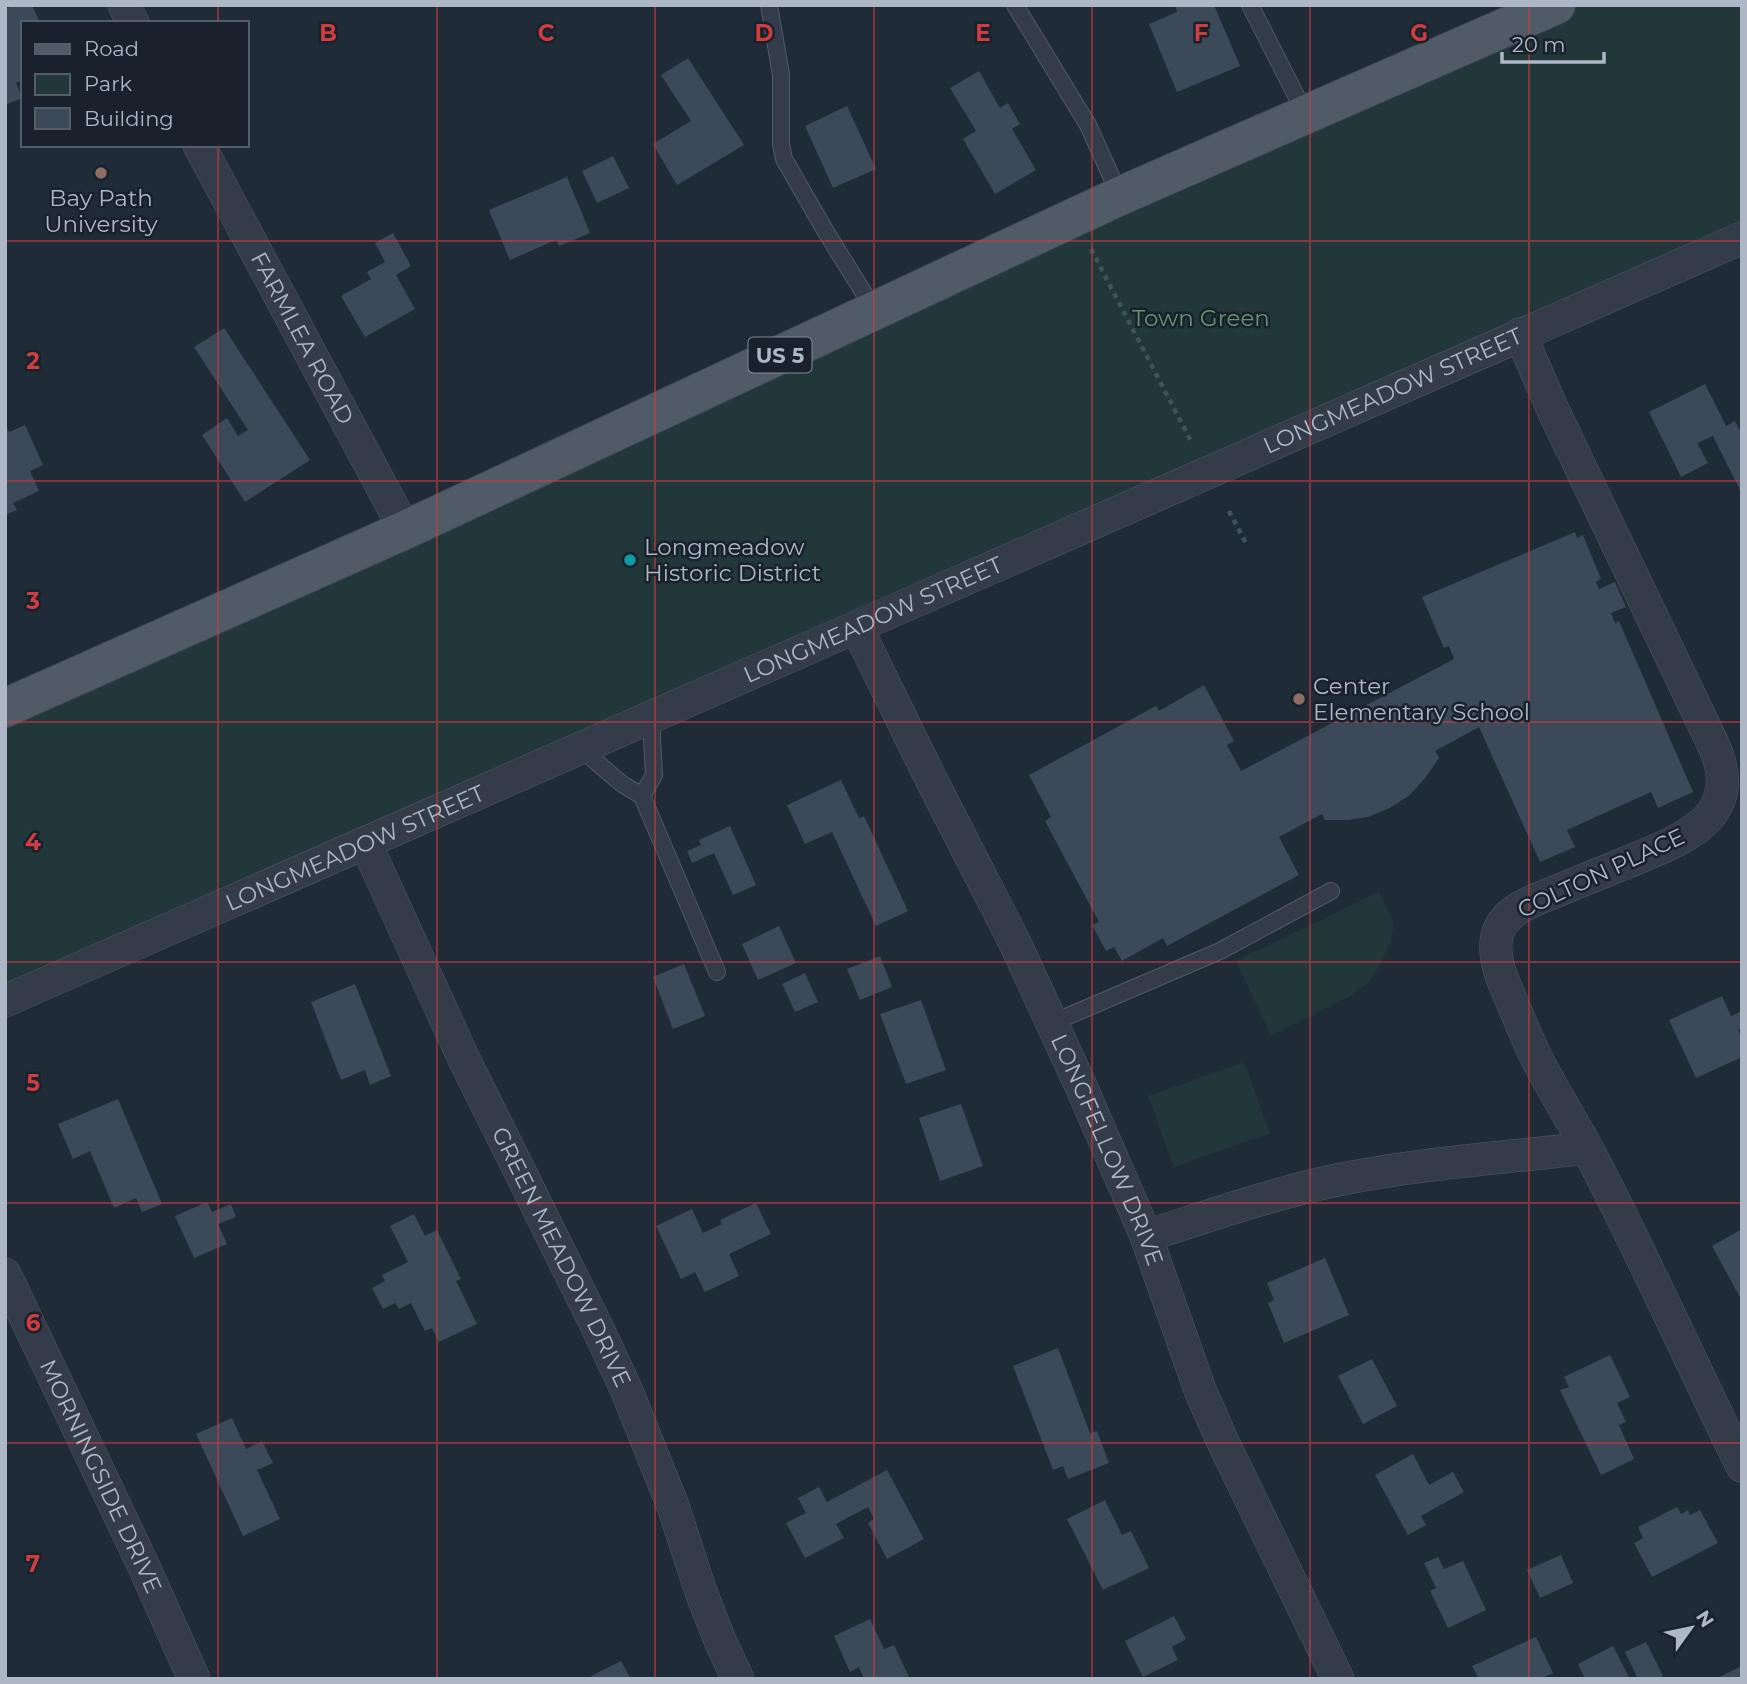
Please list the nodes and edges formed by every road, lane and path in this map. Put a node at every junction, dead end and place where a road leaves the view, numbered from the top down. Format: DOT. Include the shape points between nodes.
graph roads {
  1 [pos="124,5"];
  2 [pos="769,5"];
  3 [pos="1015,5"];
  4 [pos="1250,5"];
  5 [pos="1556,5"];
  6 [pos="132,21"];
  7 [pos="1306,115"];
  8 [pos="200,147"];
  9 [pos="1120,196"];
  10 [pos="1742,238"];
  11 [pos="1087,242"];
  12 [pos="875,311"];
  13 [pos="1520,334"];
  14 [pos="1196,450"];
  15 [pos="1228,511"];
  16 [pos="405,530"];
  17 [pos="1247,545"];
  18 [pos="858,628"];
  19 [pos="5,708"];
  20 [pos="651,719"];
  21 [pos="581,749"];
  22 [pos="642,796"];
  23 [pos="366,844"];
  24 [pos="1331,891"];
  25 [pos="718,972"];
  26 [pos="5,1001"];
  27 [pos="1052,1023"];
  28 [pos="1587,1148"];
  29 [pos="1146,1236"];
  30 [pos="5,1274"];
  31 [pos="1742,1466"];
  32 [pos="194,1679"];
  33 [pos="738,1679"];
  34 [pos="1338,1679"];
  1 -- 6 [label="street"];
  2 -- 12 [label="lane" via="781,75 784,159"];
  3 -- 9 [label="lane" via="1088,125"];
  4 -- 7 [label="lane"];
  5 -- 7 [label="main road, US 5"];
  7 -- 9 [label="main road, US 5"];
  8 -- 16 [label="street, FARMLEA ROAD"];
  9 -- 12 [label="main road, US 5"];
  10 -- 13 [label="street, LONGMEADOW STREET"];
  11 -- 14 [label="path"];
  12 -- 16 [label="main road, US 5"];
  13 -- 18 [label="street, LONGMEADOW STREET"];
  13 -- 28 [label="street, COLTON PLACE" via="1723,772 1717,805 1696,829 1533,901 1507,916 1498,930 1498,966 1505,985 1536,1058"];
  15 -- 17 [label="path"];
  16 -- 19 [label="main road, US 5"];
  18 -- 20 [label="street, LONGMEADOW STREET"];
  18 -- 27 [label="street, LONGFELLOW DRIVE"];
  20 -- 21 [label="street, LONGMEADOW STREET"];
  20 -- 22 [label="lane" via="654,775"];
  21 -- 22 [label="lane"];
  21 -- 23 [label="street, LONGMEADOW STREET"];
  22 -- 25 [label="lane"];
  23 -- 26 [label="street, LONGMEADOW STREET"];
  23 -- 33 [label="street, GREEN MEADOW DRIVE" via="462,1055 599,1331 673,1506 701,1592"];
  24 -- 27 [label="lane" via="1220,951"];
  27 -- 29 [label="street, LONGFELLOW DRIVE"];
  28 -- 29 [label="street" via="1337,1180"];
  28 -- 31 [label="street, COLTON PLACE"];
  29 -- 34 [label="street, LONGFELLOW DRIVE" via="1211,1415"];
  30 -- 32 [label="street, MORNINGSIDE DRIVE"];
}
